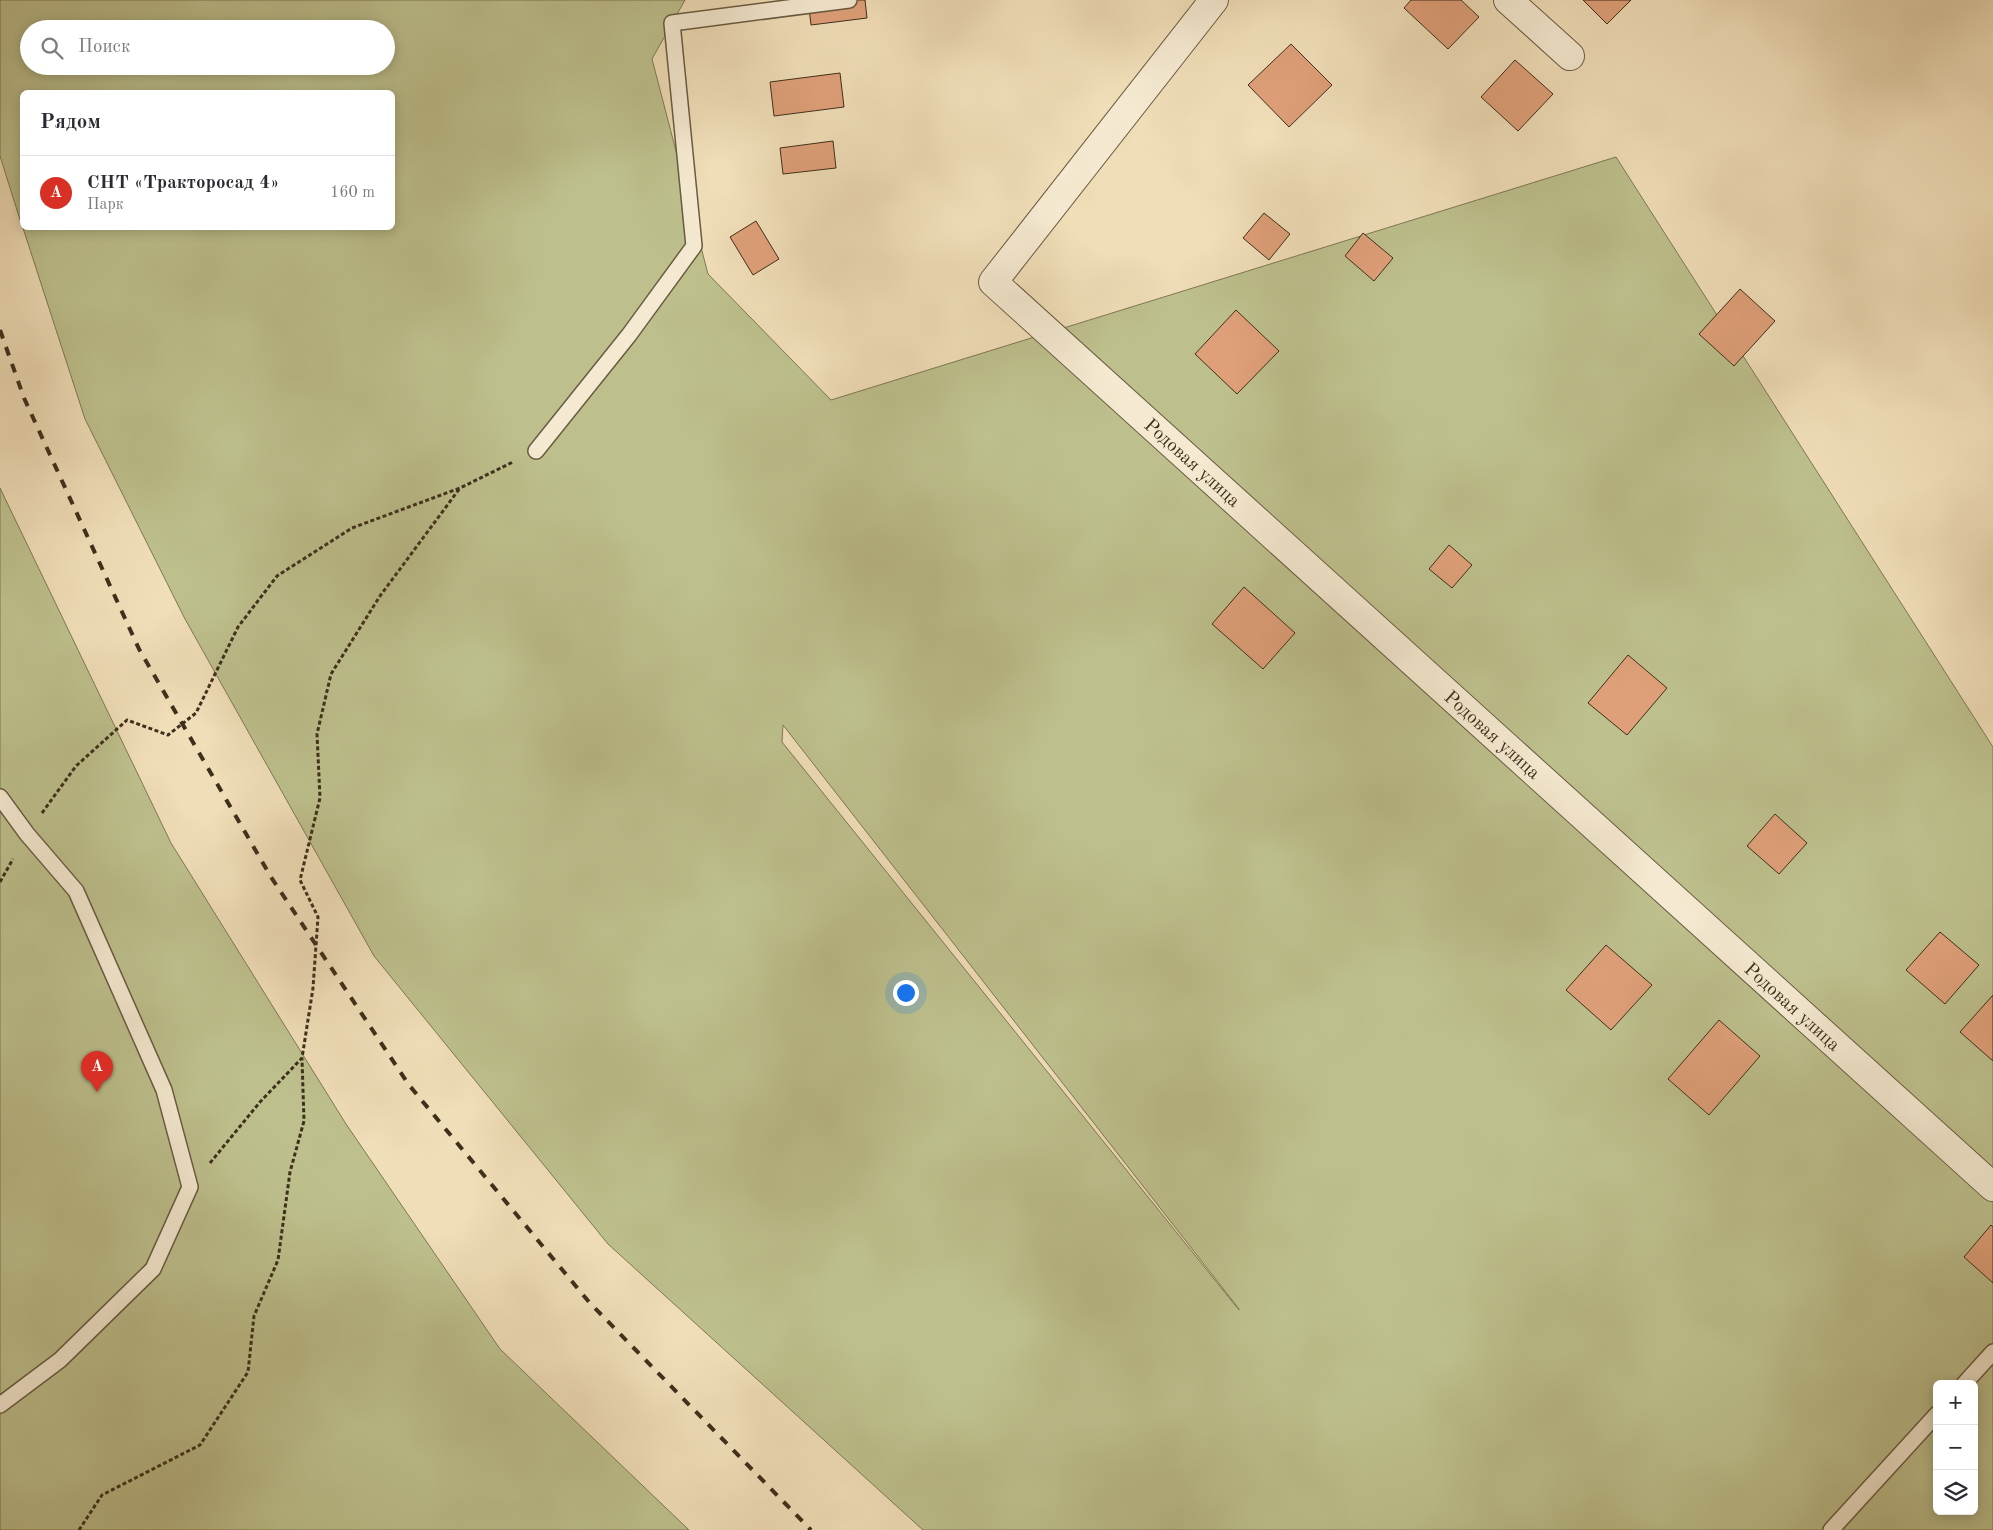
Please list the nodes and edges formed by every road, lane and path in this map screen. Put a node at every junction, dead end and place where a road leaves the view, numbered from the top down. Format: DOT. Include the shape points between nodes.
graph roads {
  1 [pos="848,0"];
  2 [pos="1214,0"];
  3 [pos="1508,0"];
  4 [pos="1570,56"];
  5 [pos="536,451"];
  6 [pos="460,488"];
  7 [pos="0,797"];
  8 [pos="27,834"];
  9 [pos="0,882"];
  10 [pos="302,1058"];
  11 [pos="190,1187"];
  12 [pos="1993,1187"];
  13 [pos="1993,1352"];
  14 [pos="1968,1380"];
  15 [pos="0,1405"];
  16 [pos="1933,1418"];
  17 [pos="79,1530"];
  18 [pos="1831,1530"];
  1 -- 5 [label="lane" via="672,23 694,246 629,335"];
  2 -- 12 [label="street, Родовая улица" via="993,282"];
  3 -- 4 [label="street"];
  5 -- 6 [label="path"];
  6 -- 8 [label="path" via="352,528 277,576 238,627 196,713 168,735 128,720 76,766"];
  6 -- 10 [label="path" via="380,596 331,674 317,734 320,798 300,880 318,917 313,988"];
  7 -- 8 [label="lane"];
  8 -- 9 [label="path"];
  8 -- 11 [label="lane" via="76,891 164,1090"];
  10 -- 11 [label="path" via="260,1102"];
  10 -- 17 [label="path" via="304,1121 290,1172 278,1260 254,1316 248,1372 200,1445 102,1495"];
  11 -- 15 [label="lane" via="153,1269 60,1360"];
  13 -- 14 [label="lane"];
  16 -- 18 [label="lane"];
}
